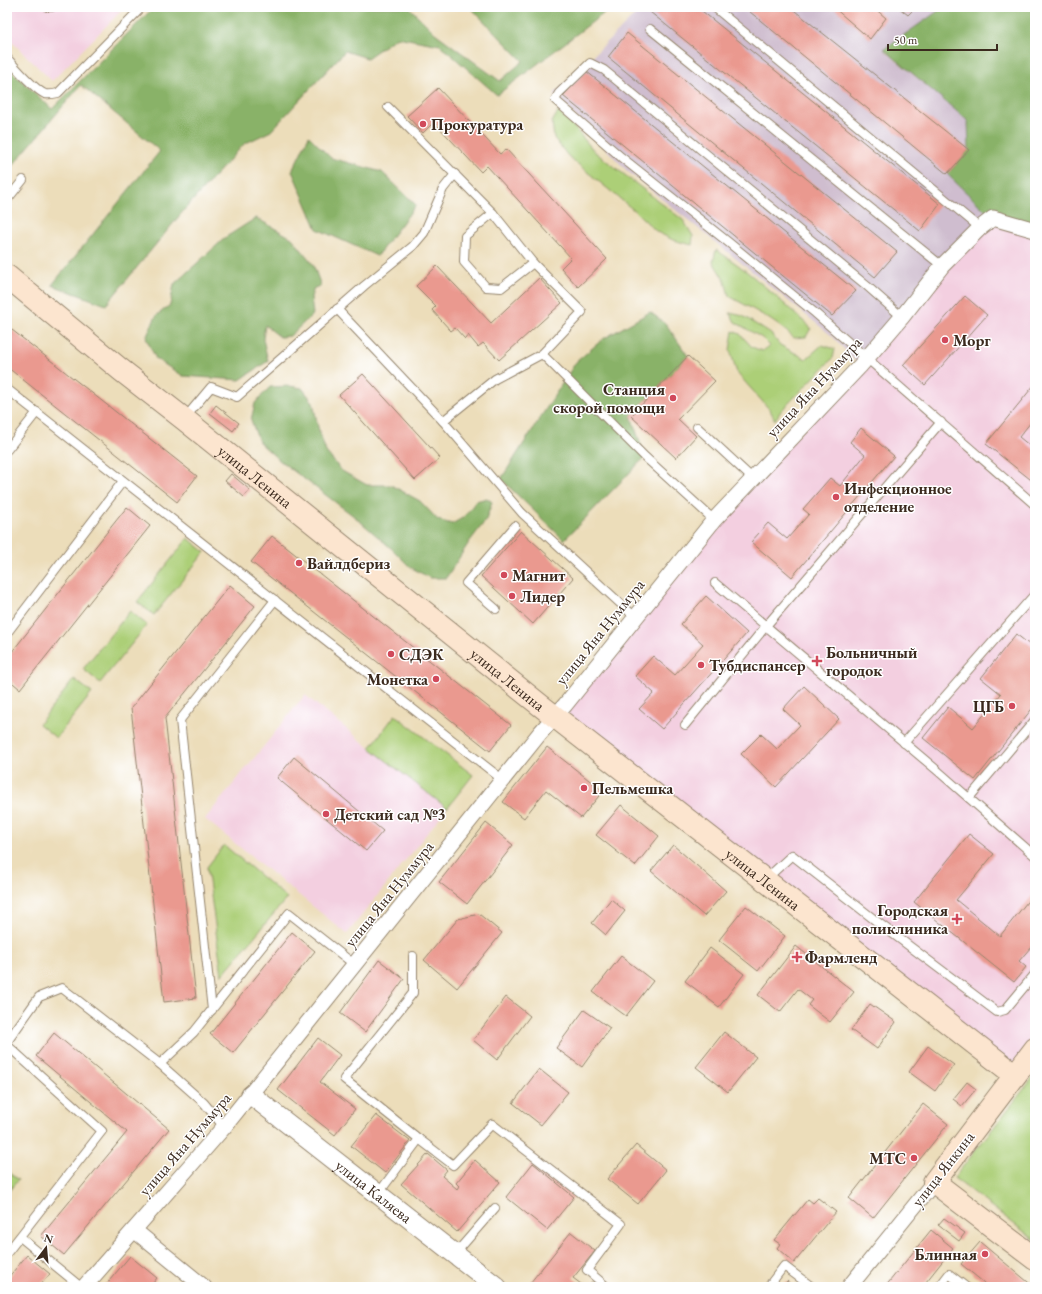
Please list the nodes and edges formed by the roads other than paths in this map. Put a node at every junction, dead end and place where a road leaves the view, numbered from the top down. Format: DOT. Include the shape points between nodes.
graph roads {
  1 [pos="47,7"];
  2 [pos="52,7"];
  3 [pos="142,7"];
  4 [pos="714,7"];
  5 [pos="650,30"];
  6 [pos="7,58"];
  7 [pos="388,106"];
  8 [pos="456,174"];
  9 [pos="23,180"];
  10 [pos="7,200"];
  11 [pos="493,213"];
  12 [pos="980,228"];
  13 [pos="1035,230"];
  14 [pos="533,263"];
  15 [pos="942,266"];
  16 [pos="7,276"];
  17 [pos="337,309"];
  18 [pos="902,317"];
  19 [pos="542,354"];
  20 [pos="867,358"];
  21 [pos="7,389"];
  22 [pos="37,412"];
  23 [pos="184,419"];
  24 [pos="443,421"];
  25 [pos="941,422"];
  26 [pos="697,427"];
  27 [pos="7,450"];
  28 [pos="752,479"];
  29 [pos="123,481"];
  30 [pos="1035,505"];
  31 [pos="714,520"];
  32 [pos="515,526"];
  33 [pos="715,583"];
  34 [pos="1035,594"];
  35 [pos="275,600"];
  36 [pos="496,609"];
  37 [pos="635,617"];
  38 [pos="766,626"];
  39 [pos="7,633"];
  40 [pos="555,716"];
  41 [pos="1035,720"];
  42 [pos="685,725"];
  43 [pos="904,743"];
  44 [pos="503,780"];
  45 [pos="969,798"];
  46 [pos="1035,856"];
  47 [pos="764,880"];
  48 [pos="413,956"];
  49 [pos="355,965"];
  50 [pos="1035,974"];
  51 [pos="212,1010"];
  52 [pos="7,1042"];
  53 [pos="7,1045"];
  54 [pos="1035,1049"];
  55 [pos="160,1064"];
  56 [pos="1015,1075"];
  57 [pos="251,1095"];
  58 [pos="224,1127"];
  59 [pos="419,1139"];
  60 [pos="934,1182"];
  61 [pos="378,1194"];
  62 [pos="495,1208"];
  63 [pos="134,1230"];
  64 [pos="20,1237"];
  65 [pos="7,1252"];
  66 [pos="455,1254"];
  67 [pos="1035,1259"];
  68 [pos="81,1287"];
  69 [pos="84,1287"];
  70 [pos="204,1287"];
  71 [pos="497,1287"];
  72 [pos="607,1287"];
  73 [pos="768,1287"];
  74 [pos="812,1287"];
  75 [pos="849,1287"];
  76 [pos="939,1287"];
  77 [pos="966,1287"];
  1 -- 2 [label="lane"];
  3 -- 6 [label="lane" via="58,93 53,95 39,90"];
  4 -- 12 [label="lane"];
  5 -- 15 [label="lane"];
  7 -- 8 [label="lane"];
  8 -- 11 [label="lane"];
  8 -- 17 [label="lane" via="443,188 424,233 413,246"];
  9 -- 10 [label="lane"];
  11 -- 14 [label="lane"];
  11 -- 14 [label="lane" via="465,236 464,262 486,287 501,288"];
  12 -- 13 [label="street, улица Яна Нуммура" via="993,218"];
  12 -- 15 [label="street, улица Яна Нуммура"];
  14 -- 19 [label="lane" via="582,312"];
  15 -- 18 [label="street, улица Яна Нуммура"];
  16 -- 23 [label="main road, улица Ленина"];
  17 -- 23 [label="lane" via="237,397 211,387"];
  17 -- 24 [label="lane"];
  18 -- 20 [label="street, улица Яна Нуммура"];
  18 -- 20 [label="lane" via="868,286 604,70 590,64 558,93 555,100 621,157 734,246"];
  19 -- 24 [label="lane" via="495,379"];
  19 -- 31 [label="lane" via="645,457"];
  20 -- 25 [label="lane"];
  20 -- 28 [label="street, улица Яна Нуммура"];
  21 -- 22 [label="lane"];
  22 -- 27 [label="lane"];
  22 -- 29 [label="lane"];
  23 -- 40 [label="main road, улица Ленина"];
  24 -- 37 [label="lane" via="522,513"];
  25 -- 30 [label="lane"];
  25 -- 38 [label="lane"];
  26 -- 28 [label="lane"];
  28 -- 31 [label="street, улица Яна Нуммура"];
  29 -- 35 [label="lane"];
  29 -- 39 [label="lane"];
  31 -- 37 [label="street, улица Яна Нуммура"];
  32 -- 36 [label="lane" via="466,582"];
  33 -- 38 [label="lane"];
  34 -- 43 [label="lane"];
  35 -- 44 [label="lane"];
  35 -- 51 [label="lane" via="180,720"];
  37 -- 40 [label="street, улица Яна Нуммура"];
  38 -- 42 [label="lane"];
  38 -- 43 [label="lane"];
  40 -- 44 [label="street, улица Яна Нуммура"];
  40 -- 47 [label="main road, улица Ленина"];
  41 -- 45 [label="lane"];
  43 -- 45 [label="lane"];
  44 -- 49 [label="street, улица Яна Нуммура"];
  45 -- 46 [label="lane"];
  47 -- 50 [label="lane" via="792,855 997,1012 1005,1010"];
  47 -- 56 [label="main road, улица Ленина"];
  48 -- 59 [label="lane" via="413,993 344,1079"];
  49 -- 51 [label="lane" via="289,913"];
  49 -- 57 [label="street, улица Яна Нуммура"];
  51 -- 55 [label="lane" via="194,1032"];
  52 -- 55 [label="lane" via="39,997 62,988"];
  53 -- 64 [label="lane" via="102,1131"];
  54 -- 56 [label="main road, улица Янкина"];
  55 -- 58 [label="lane" via="204,1103"];
  56 -- 60 [label="main road, улица Янкина"];
  57 -- 58 [label="street, улица Яна Нуммура"];
  57 -- 61 [label="street, улица Каляева"];
  58 -- 63 [label="street, улица Яна Нуммура"];
  59 -- 61 [label="lane"];
  59 -- 72 [label="lane" via="454,1165 492,1124 621,1224 586,1270"];
  60 -- 67 [label="main road"];
  60 -- 75 [label="street, улица Янкина"];
  61 -- 66 [label="street, улица Каляева"];
  62 -- 66 [label="lane"];
  63 -- 69 [label="street, улица Яна Нуммура"];
  63 -- 70 [label="street"];
  64 -- 65 [label="lane"];
  64 -- 68 [label="lane"];
  66 -- 71 [label="street, улица Каляева"];
  73 -- 74 [label="lane" via="784,1266"];
  76 -- 77 [label="lane" via="949,1274"];
}
